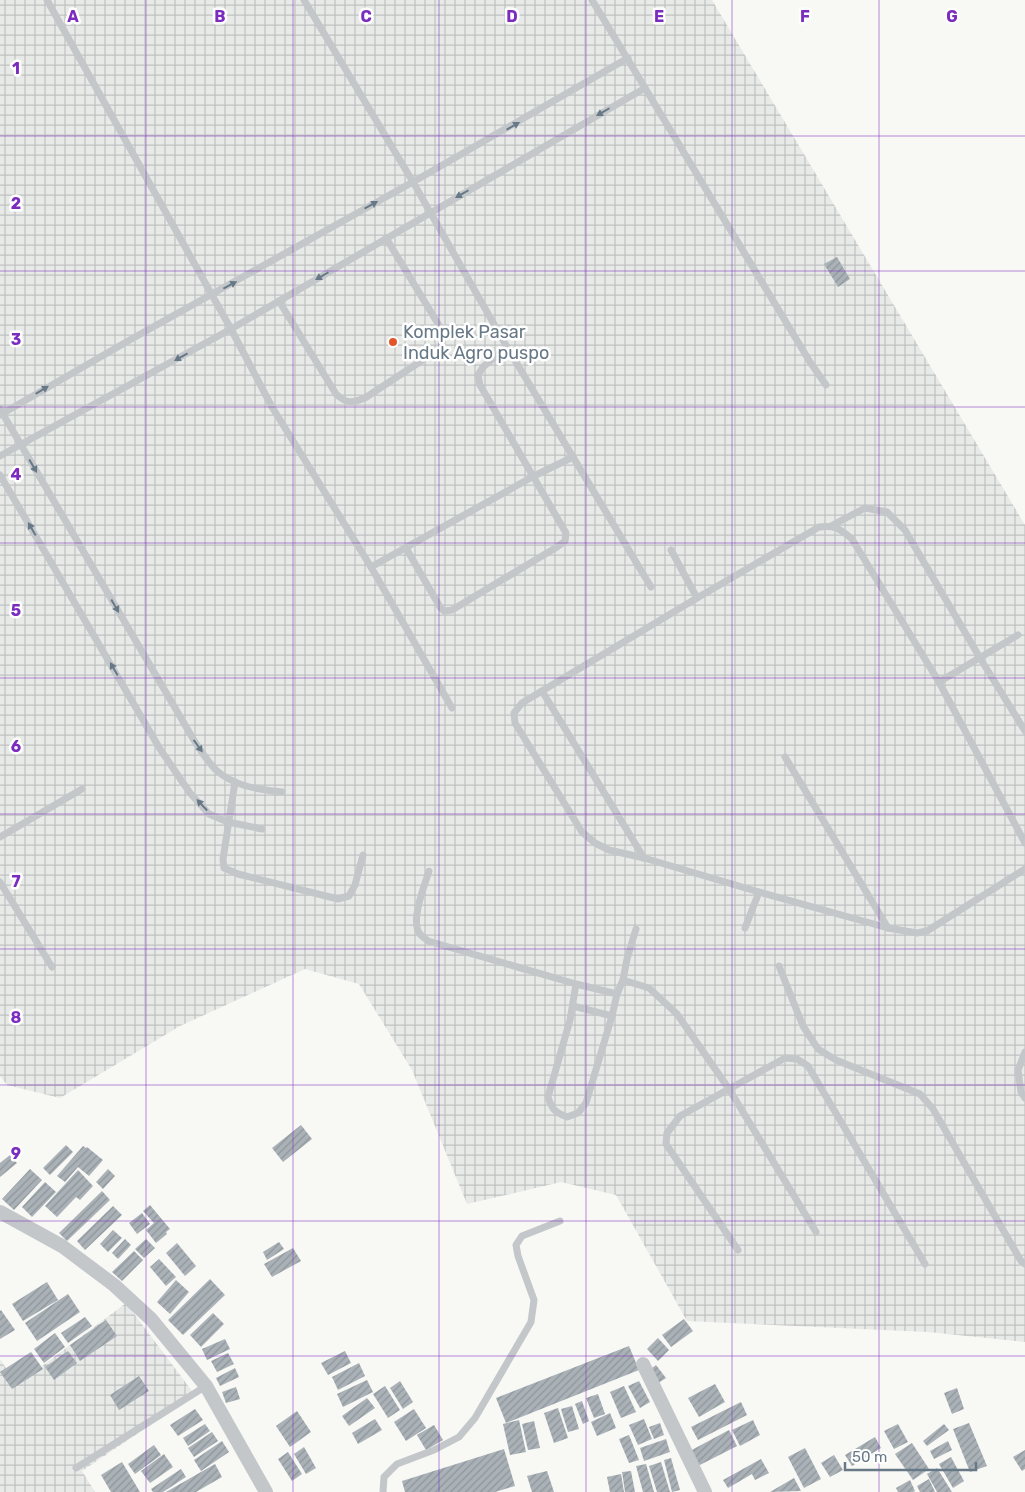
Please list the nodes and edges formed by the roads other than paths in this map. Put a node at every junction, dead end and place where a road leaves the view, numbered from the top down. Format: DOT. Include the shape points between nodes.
graph roads {
  1 [pos="46,0"];
  2 [pos="304,0"];
  3 [pos="592,0"];
  4 [pos="628,58"];
  5 [pos="645,88"];
  6 [pos="414,182"];
  7 [pos="431,213"];
  8 [pos="386,238"];
  9 [pos="211,295"];
  10 [pos="279,301"];
  11 [pos="231,329"];
  12 [pos="507,346"];
  13 [pos="826,385"];
  14 [pos="1,412"];
  15 [pos="21,445"];
  16 [pos="0,456"];
  17 [pos="573,456"];
  18 [pos="0,475"];
  19 [pos="534,476"];
  20 [pos="831,526"];
  21 [pos="406,548"];
  22 [pos="671,550"];
  23 [pos="371,568"];
  24 [pos="651,587"];
  25 [pos="696,598"];
  26 [pos="1018,635"];
  27 [pos="980,658"];
  28 [pos="939,682"];
  29 [pos="542,691"];
  30 [pos="452,708"];
  31 [pos="1025,731"];
  32 [pos="785,758"];
  33 [pos="235,782"];
  34 [pos="82,789"];
  35 [pos="282,792"];
  36 [pos="228,822"];
  37 [pos="262,830"];
  38 [pos="0,836"];
  39 [pos="1025,843"];
  40 [pos="363,855"];
  41 [pos="644,858"];
  42 [pos="1025,869"];
  43 [pos="429,871"];
  44 [pos="0,882"];
  45 [pos="759,892"];
  46 [pos="636,928"];
  47 [pos="745,928"];
  48 [pos="888,928"];
  49 [pos="779,966"];
  50 [pos="52,967"];
  51 [pos="623,980"];
  52 [pos="576,984"];
  53 [pos="617,994"];
  54 [pos="573,1006"];
  55 [pos="612,1016"];
  56 [pos="1025,1052"];
  57 [pos="729,1089"];
  58 [pos="1025,1098"];
  59 [pos="0,1212"];
  60 [pos="560,1222"];
  61 [pos="816,1232"];
  62 [pos="738,1250"];
  63 [pos="925,1264"];
  64 [pos="1025,1264"];
  65 [pos="643,1364"];
  66 [pos="206,1386"];
  67 [pos="76,1468"];
  68 [pos="266,1492"];
  69 [pos="383,1492"];
  70 [pos="705,1492"];
  1 -- 9 [label="lane"];
  2 -- 6 [label="lane"];
  3 -- 4 [label="lane"];
  4 -- 5 [label="lane"];
  6 -- 4 [label="lane, one-way"];
  5 -- 7 [label="lane, one-way"];
  5 -- 13 [label="lane"];
  6 -- 7 [label="lane"];
  9 -- 6 [label="lane, one-way"];
  7 -- 8 [label="lane"];
  7 -- 12 [label="lane"];
  8 -- 10 [label="lane, one-way"];
  8 -- 10 [label="lane" via="440,327 441,348 366,398 354,402 343,400 336,394"];
  9 -- 11 [label="lane"];
  14 -- 9 [label="lane, one-way"];
  10 -- 11 [label="lane"];
  11 -- 15 [label="lane, one-way"];
  11 -- 23 [label="lane" via="272,407"];
  12 -- 17 [label="lane"];
  12 -- 19 [label="lane" via="483,367 478,375 480,385"];
  14 -- 15 [label="lane"];
  15 -- 16 [label="lane"];
  15 -- 33 [label="lane, one-way" via="195,742 215,769"];
  17 -- 19 [label="lane"];
  17 -- 24 [label="lane"];
  36 -- 18 [label="lane, one-way" via="210,814 190,793 160,749"];
  19 -- 21 [label="lane"];
  19 -- 21 [label="lane" via="566,533 565,541 452,610 444,611 440,607"];
  20 -- 25 [label="lane" via="819,527"];
  20 -- 27 [label="lane" via="865,508 887,512 905,530"];
  20 -- 28 [label="lane" via="852,539"];
  21 -- 23 [label="lane"];
  22 -- 25 [label="lane"];
  23 -- 30 [label="lane"];
  25 -- 29 [label="lane"];
  26 -- 27 [label="lane"];
  27 -- 28 [label="lane"];
  27 -- 31 [label="lane"];
  28 -- 39 [label="lane"];
  29 -- 41 [label="lane"];
  29 -- 41 [label="lane" via="522,703 514,713 515,723 582,832 610,850"];
  32 -- 48 [label="lane"];
  33 -- 35 [label="lane"];
  33 -- 36 [label="lane"];
  34 -- 38 [label="lane"];
  36 -- 37 [label="lane"];
  36 -- 40 [label="lane" via="224,868 338,899 348,896 355,885"];
  41 -- 45 [label="lane"];
  42 -- 48 [label="lane" via="927,931 917,933"];
  43 -- 52 [label="lane" via="416,915 420,935"];
  44 -- 50 [label="lane"];
  45 -- 47 [label="lane"];
  45 -- 48 [label="lane"];
  46 -- 51 [label="lane"];
  49 -- 64 [label="lane" via="803,1026 818,1048 836,1060 920,1094 933,1109"];
  51 -- 53 [label="lane"];
  51 -- 57 [label="lane" via="649,988 677,1014"];
  52 -- 53 [label="lane"];
  52 -- 54 [label="lane"];
  53 -- 55 [label="lane"];
  54 -- 55 [label="lane"];
  54 -- 55 [label="lane" via="548,1097 552,1109 567,1117 578,1113 586,1103"];
  56 -- 58 [label="lane" via="1018,1070"];
  57 -- 61 [label="lane"];
  57 -- 62 [label="lane" via="680,1116 667,1133 666,1144"];
  57 -- 63 [label="lane" via="785,1058 797,1059 808,1066"];
  59 -- 66 [label="street" via="62,1246 114,1285 151,1319"];
  60 -- 69 [label="lane" via="522,1236 516,1245 534,1300 531,1322 475,1418 459,1437 397,1464 384,1477"];
  65 -- 70 [label="street"];
  66 -- 67 [label="lane"];
  66 -- 68 [label="street"];
}
